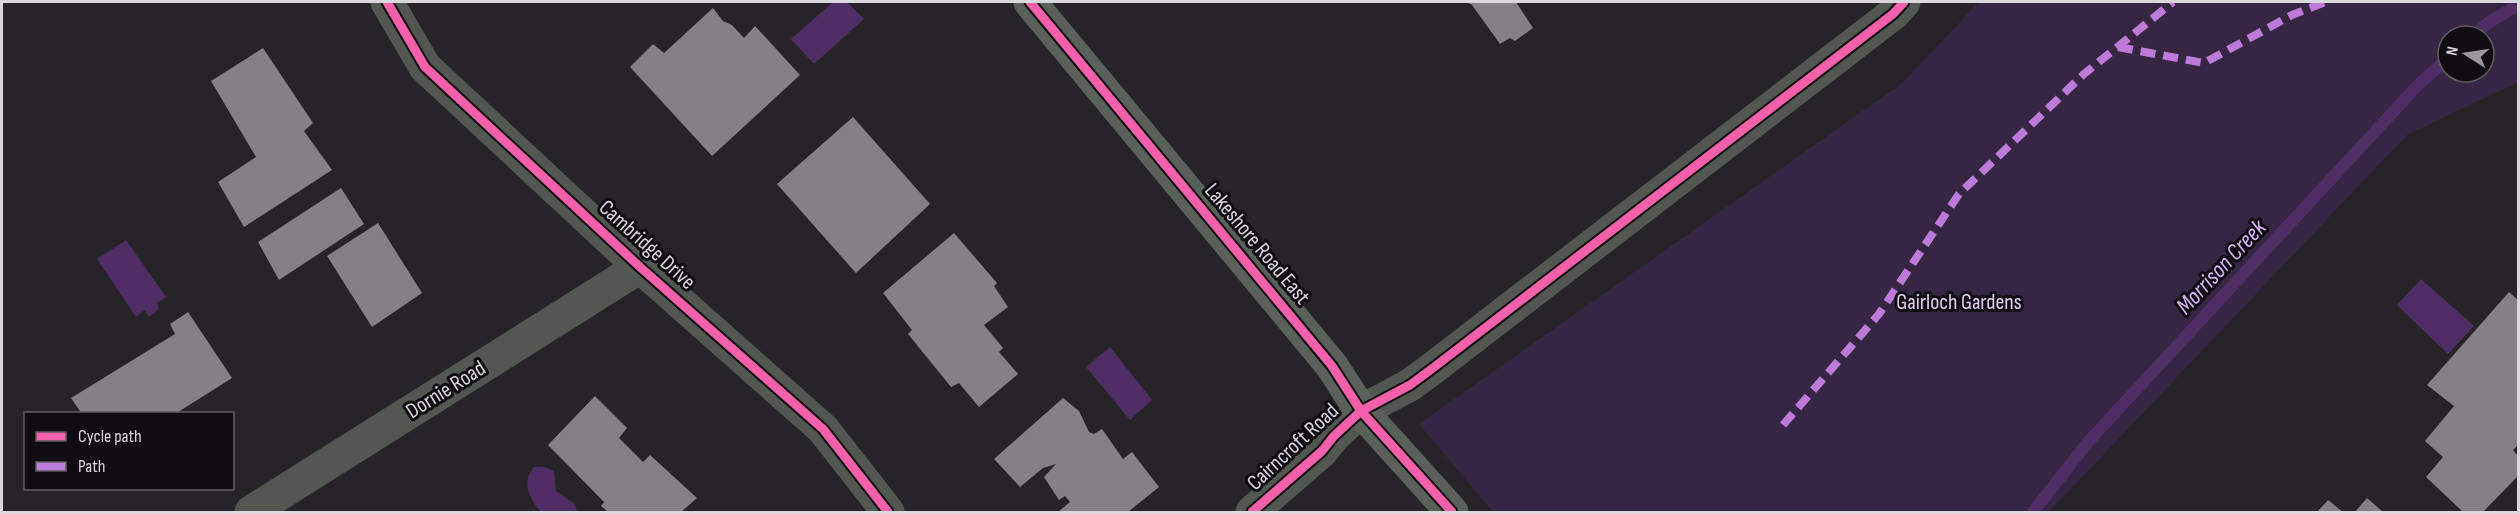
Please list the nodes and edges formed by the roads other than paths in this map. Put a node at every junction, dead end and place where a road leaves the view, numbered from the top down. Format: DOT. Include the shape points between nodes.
graph roads {
  1 [pos="387,2"];
  2 [pos="1030,2"];
  3 [pos="1904,2"];
  4 [pos="640,267"];
  5 [pos="1361,411"];
  6 [pos="251,513"];
  7 [pos="888,513"];
  8 [pos="1252,513"];
  9 [pos="1452,513"];
  1 -- 4 [label="street, Cambridge Drive" via="425,67"];
  2 -- 5 [label="main road, Lakeshore Road East" via="1332,366"];
  3 -- 5 [label="street, Cairncroft Road" via="1489,327 1410,385"];
  4 -- 6 [label="street, Dornie Road"];
  4 -- 7 [label="street, Cambridge Drive" via="823,429"];
  5 -- 8 [label="street, Cairncroft Road"];
  5 -- 9 [label="main road, Lakeshore Road East"];
}
